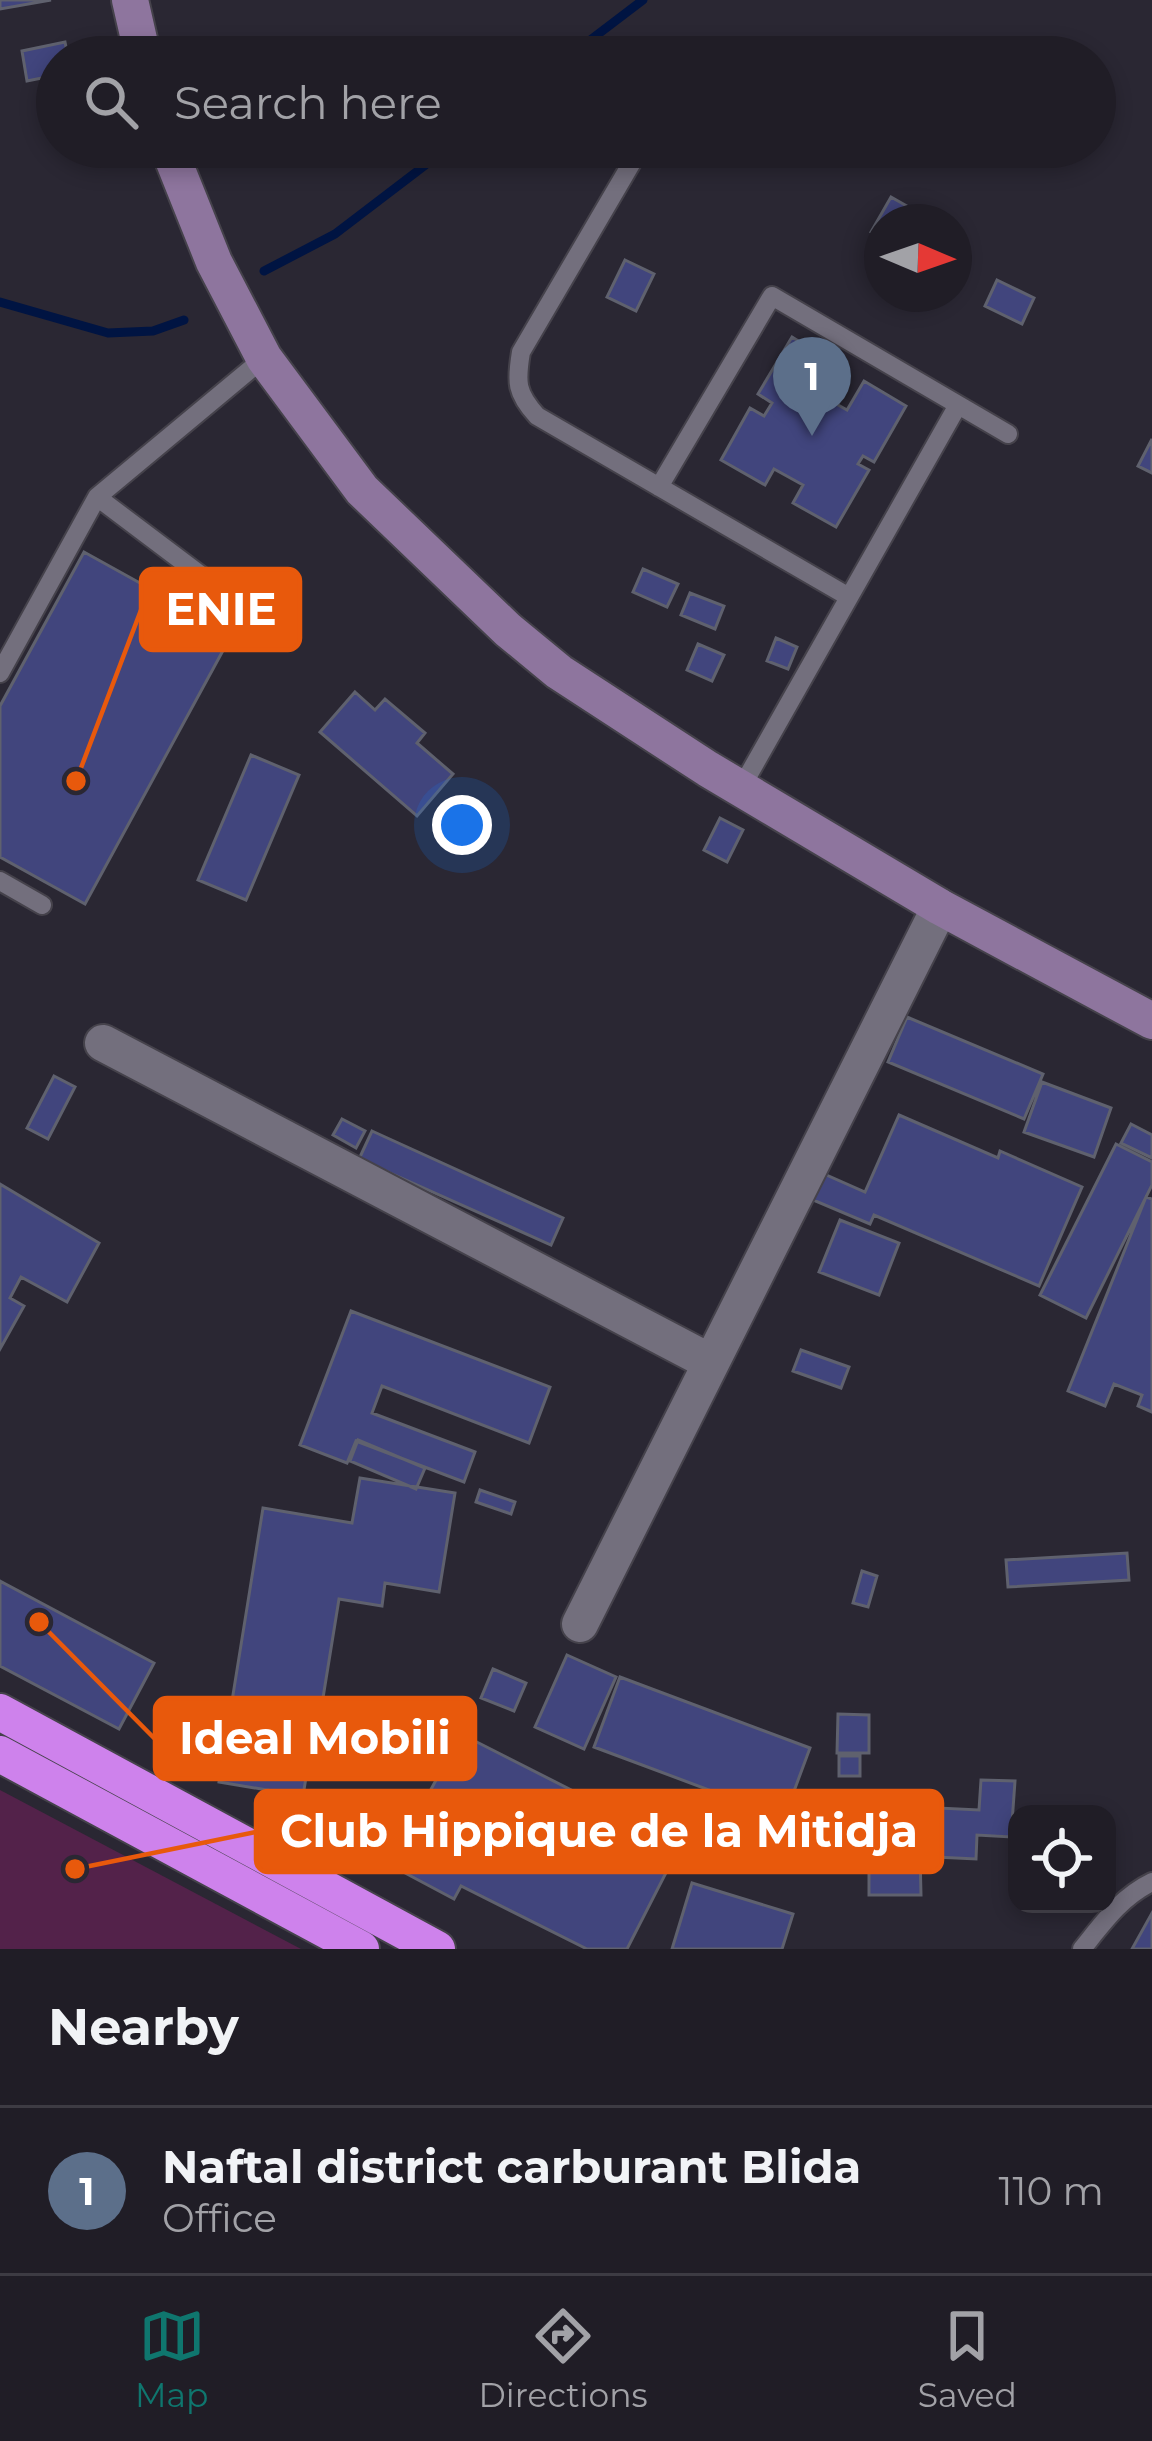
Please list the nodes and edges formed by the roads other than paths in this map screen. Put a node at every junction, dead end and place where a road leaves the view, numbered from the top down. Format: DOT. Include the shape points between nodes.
graph roads {
  1 [pos="130,0"];
  2 [pos="138,36"];
  3 [pos="176,168"];
  4 [pos="629,168"];
  5 [pos="264,358"];
  6 [pos="958,405"];
  7 [pos="1008,434"];
  8 [pos="659,487"];
  9 [pos="97,497"];
  10 [pos="227,595"];
  11 [pos="849,597"];
  12 [pos="0,674"];
  13 [pos="741,788"];
  14 [pos="0,880"];
  15 [pos="42,905"];
  16 [pos="940,907"];
  17 [pos="1150,1015"];
  18 [pos="103,1043"];
  19 [pos="710,1362"];
  20 [pos="580,1624"];
  21 [pos="0,1712"];
  22 [pos="0,1754"];
  23 [pos="1152,1882"];
  24 [pos="361,1949"];
  25 [pos="436,1949"];
  26 [pos="1082,1949"];
  1 -- 2 [label="street"];
  3 -- 5 [label="street"];
  4 -- 8 [label="lane" via="532,331 516,377 521,399 537,416"];
  5 -- 9 [label="lane"];
  5 -- 13 [label="street" via="362,490 508,630"];
  6 -- 7 [label="lane"];
  6 -- 8 [label="lane" via="772,296"];
  6 -- 11 [label="lane"];
  8 -- 11 [label="lane"];
  9 -- 10 [label="lane"];
  9 -- 12 [label="lane"];
  11 -- 13 [label="lane"];
  13 -- 16 [label="street"];
  14 -- 15 [label="lane"];
  16 -- 17 [label="street"];
  16 -- 19 [label="street"];
  18 -- 19 [label="street"];
  19 -- 20 [label="street"];
  21 -- 25 [label="highway"];
  22 -- 24 [label="highway"];
  23 -- 26 [label="lane" via="1116,1907"];
}
